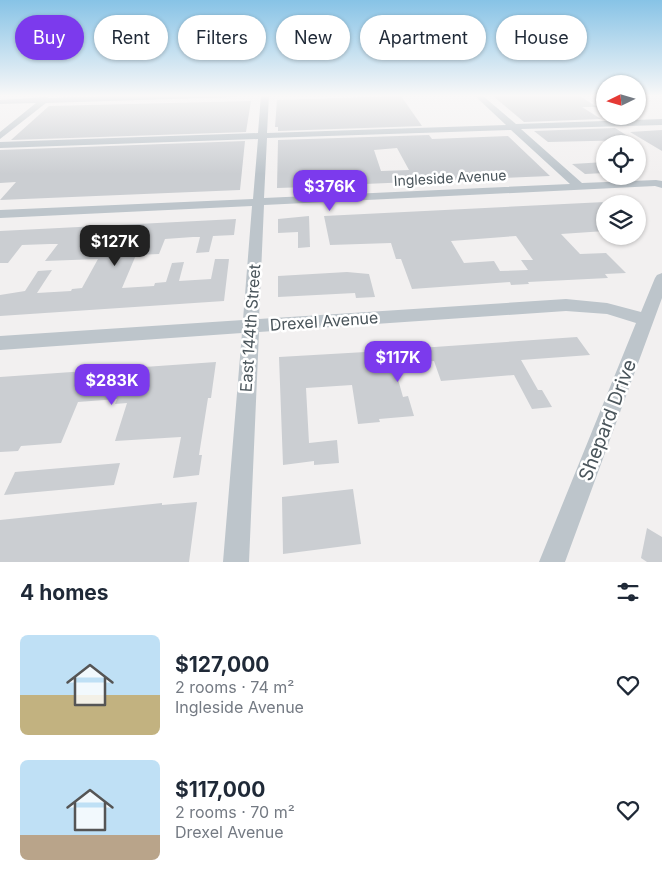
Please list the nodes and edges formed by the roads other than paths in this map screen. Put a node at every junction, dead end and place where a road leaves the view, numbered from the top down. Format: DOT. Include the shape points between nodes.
graph roads {
  1 [pos="18,121"];
  2 [pos="263,121"];
  3 [pos="507,121"];
  4 [pos="662,122"];
  5 [pos="513,127"];
  6 [pos="0,136"];
  7 [pos="262,136"];
  8 [pos="0,145"];
  9 [pos="662,185"];
  10 [pos="580,187"];
  11 [pos="258,202"];
  12 [pos="0,214"];
  13 [pos="662,280"];
  14 [pos="646,320"];
  15 [pos="250,326"];
  16 [pos="0,343"];
  17 [pos="236,562"];
  18 [pos="552,562"];
  1 -- 6 [label="street"];
  2 -- 7 [label="street, East 144th Street"];
  3 -- 5 [label="street"];
  4 -- 5 [label="street"];
  5 -- 7 [label="street"];
  5 -- 10 [label="street"];
  7 -- 8 [label="street"];
  7 -- 11 [label="street, East 144th Street"];
  9 -- 10 [label="street, Ingleside Avenue"];
  10 -- 11 [label="street, Ingleside Avenue"];
  11 -- 12 [label="street, Ingleside Avenue"];
  11 -- 15 [label="street, East 144th Street"];
  13 -- 14 [label="street, Shepard Drive"];
  14 -- 15 [label="street, Drexel Avenue" via="617,310 587,305"];
  14 -- 18 [label="street, Shepard Drive"];
  15 -- 16 [label="street, Drexel Avenue"];
  15 -- 17 [label="street, East 144th Street"];
}
